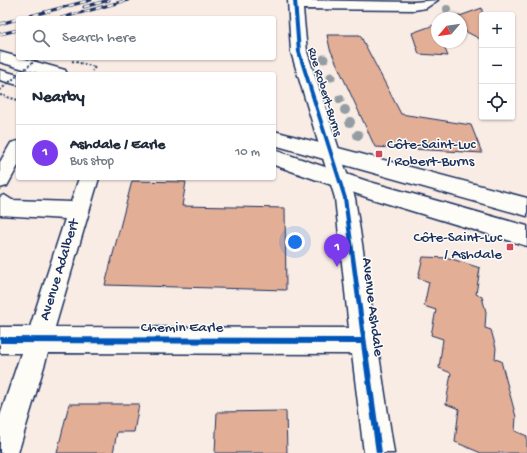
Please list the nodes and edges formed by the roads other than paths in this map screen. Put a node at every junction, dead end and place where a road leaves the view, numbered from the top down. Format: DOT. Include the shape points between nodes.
graph roads {
  1 [pos="431,0"];
  2 [pos="295,2"];
  3 [pos="0,57"];
  4 [pos="52,72"];
  5 [pos="0,75"];
  6 [pos="16,79"];
  7 [pos="276,139"];
  8 [pos="16,152"];
  9 [pos="276,157"];
  10 [pos="335,166"];
  11 [pos="0,180"];
  12 [pos="88,180"];
  13 [pos="4,204"];
  14 [pos="527,207"];
  15 [pos="78,212"];
  16 [pos="527,236"];
  17 [pos="0,340"];
  18 [pos="39,341"];
  19 [pos="364,341"];
  20 [pos="3,453"];
  21 [pos="379,453"];
  1 -- 2 [label="street" via="414,6"];
  2 -- 10 [label="street, Rue Robert-Burns" via="299,52"];
  3 -- 4 [label="street"];
  5 -- 6 [label="street"];
  7 -- 10 [label="street"];
  8 -- 11 [label="street"];
  9 -- 10 [label="street"];
  10 -- 14 [label="street"];
  10 -- 16 [label="street" via="369,190"];
  10 -- 19 [label="street, Avenue Ashdale" via="347,213"];
  12 -- 15 [label="street, Avenue Adalbert"];
  13 -- 15 [label="street" via="5,208"];
  15 -- 18 [label="street, Avenue Adalbert"];
  17 -- 18 [label="street, Chemin Earle"];
  18 -- 19 [label="street, Chemin Earle"];
  18 -- 20 [label="street, Avenue Adalbert"];
  19 -- 21 [label="street, Avenue Ashdale"];
}
